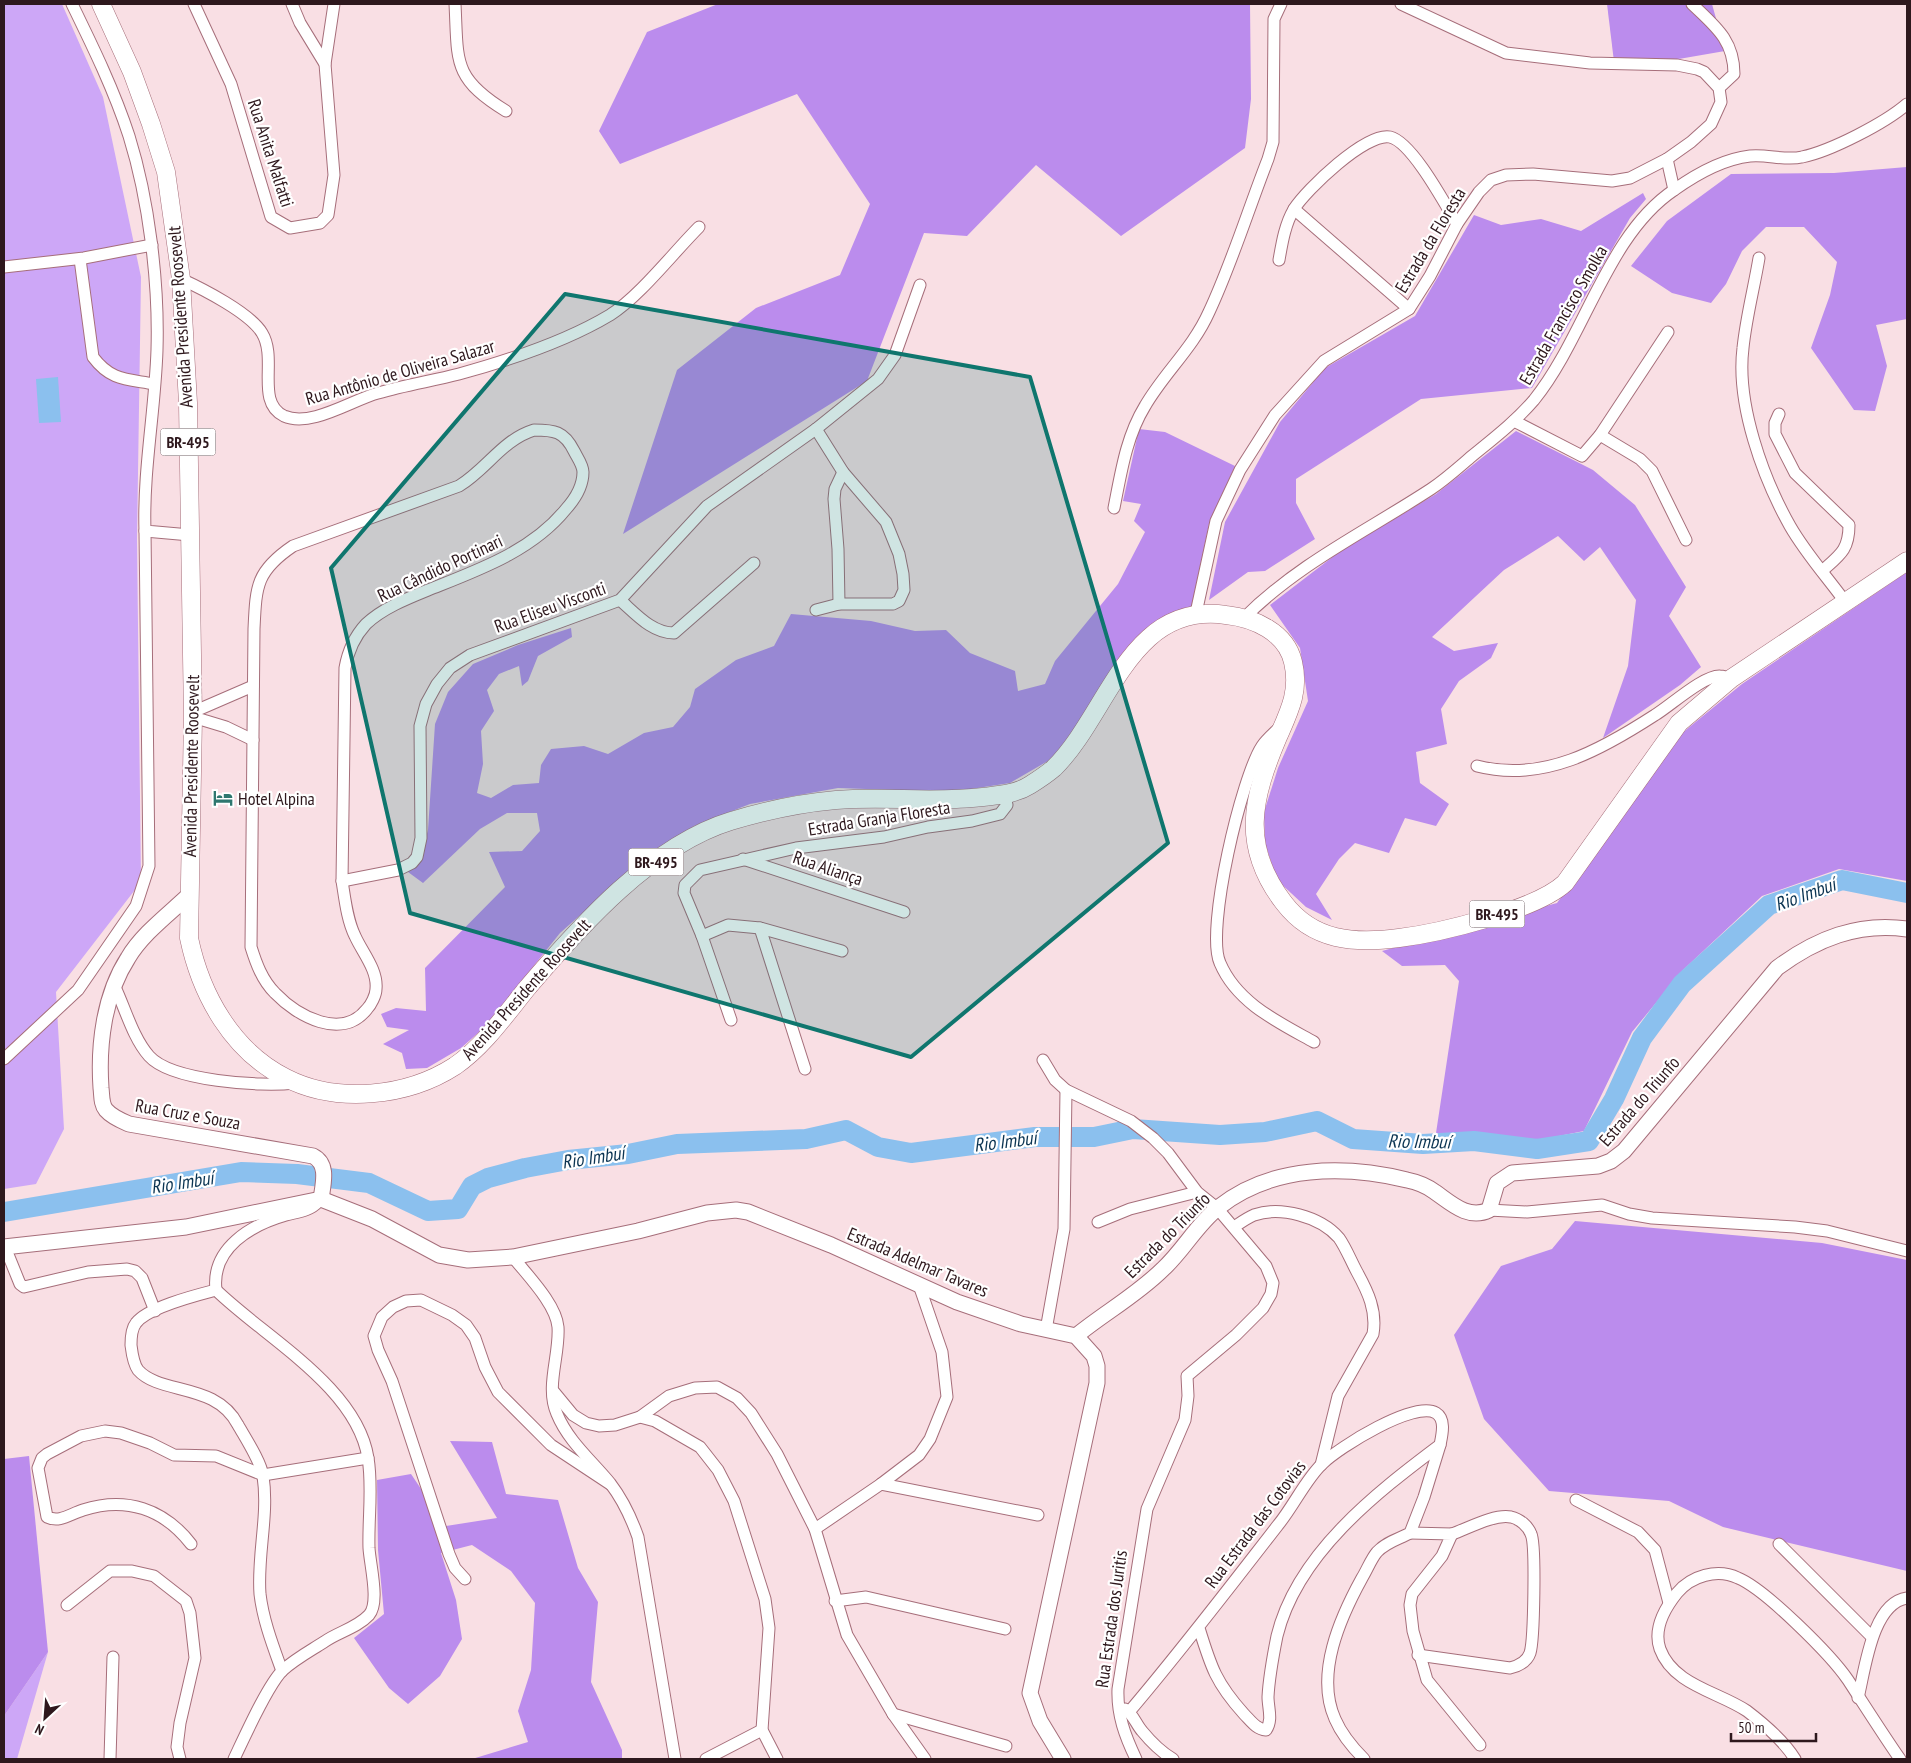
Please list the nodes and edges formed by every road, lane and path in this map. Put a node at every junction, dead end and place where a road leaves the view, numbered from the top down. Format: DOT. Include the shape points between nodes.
graph roads {
  1 [pos="72,4"];
  2 [pos="101,4"];
  3 [pos="194,4"];
  4 [pos="292,4"];
  5 [pos="334,4"];
  6 [pos="455,4"];
  7 [pos="1281,4"];
  8 [pos="1401,4"];
  9 [pos="1692,4"];
  10 [pos="325,64"];
  11 [pos="1719,88"];
  12 [pos="1907,104"];
  13 [pos="506,112"];
  14 [pos="1667,159"];
  15 [pos="1674,190"];
  16 [pos="1294,209"];
  17 [pos="1457,224"];
  18 [pos="699,227"];
  19 [pos="152,245"];
  20 [pos="1760,258"];
  21 [pos="80,259"];
  22 [pos="1279,260"];
  23 [pos="4,267"];
  24 [pos="181,279"];
  25 [pos="920,285"];
  26 [pos="1409,309"];
  27 [pos="1668,332"];
  28 [pos="154,384"];
  29 [pos="1779,414"];
  30 [pos="1514,421"];
  31 [pos="816,430"];
  32 [pos="1600,435"];
  33 [pos="843,472"];
  34 [pos="1114,508"];
  35 [pos="145,531"];
  36 [pos="190,535"];
  37 [pos="1686,540"];
  38 [pos="1907,561"];
  39 [pos="754,563"];
  40 [pos="1822,571"];
  41 [pos="620,600"];
  42 [pos="839,604"];
  43 [pos="1846,604"];
  44 [pos="816,610"];
  45 [pos="1196,613"];
  46 [pos="1244,618"];
  47 [pos="1732,678"];
  48 [pos="253,686"];
  49 [pos="193,714"];
  50 [pos="1286,720"];
  51 [pos="253,740"];
  52 [pos="1477,766"];
  53 [pos="1005,795"];
  54 [pos="741,859"];
  55 [pos="342,881"];
  56 [pos="190,895"];
  57 [pos="904,912"];
  58 [pos="760,928"];
  59 [pos="1907,929"];
  60 [pos="702,936"];
  61 [pos="842,951"];
  62 [pos="115,986"];
  63 [pos="731,1020"];
  64 [pos="1314,1042"];
  65 [pos="4,1059"];
  66 [pos="1043,1060"];
  67 [pos="805,1069"];
  68 [pos="296,1083"];
  69 [pos="1066,1090"];
  70 [pos="1197,1192"];
  71 [pos="322,1194"];
  72 [pos="1217,1208"];
  73 [pos="1489,1210"];
  74 [pos="1098,1222"];
  75 [pos="1234,1227"];
  76 [pos="5,1247"];
  77 [pos="1907,1251"];
  78 [pos="513,1257"];
  79 [pos="919,1285"];
  80 [pos="216,1290"];
  81 [pos="155,1311"];
  82 [pos="1046,1330"];
  83 [pos="1076,1336"];
  84 [pos="554,1392"];
  85 [pos="640,1417"];
  86 [pos="1440,1444"];
  87 [pos="368,1458"];
  88 [pos="1321,1465"];
  89 [pos="263,1475"];
  90 [pos="610,1484"];
  91 [pos="881,1484"];
  92 [pos="1576,1500"];
  93 [pos="1038,1515"];
  94 [pos="815,1529"];
  95 [pos="1410,1533"];
  96 [pos="1452,1534"];
  97 [pos="191,1544"];
  98 [pos="1779,1544"];
  99 [pos="465,1579"];
  100 [pos="1907,1598"];
  101 [pos="835,1601"];
  102 [pos="1669,1603"];
  103 [pos="67,1605"];
  104 [pos="1199,1628"];
  105 [pos="1005,1629"];
  106 [pos="1872,1638"];
  107 [pos="1418,1655"];
  108 [pos="113,1657"];
  109 [pos="282,1671"];
  110 [pos="1858,1698"];
  111 [pos="1117,1704"];
  112 [pos="1129,1712"];
  113 [pos="893,1714"];
  114 [pos="762,1730"];
  115 [pos="1480,1745"];
  116 [pos="1006,1746"];
  117 [pos="110,1759"];
  118 [pos="180,1759"];
  119 [pos="234,1759"];
  120 [pos="675,1759"];
  121 [pos="706,1759"];
  122 [pos="776,1759"];
  123 [pos="926,1759"];
  124 [pos="1063,1759"];
  125 [pos="1136,1759"];
  126 [pos="1173,1759"];
  127 [pos="1364,1759"];
  128 [pos="1795,1759"];
  129 [pos="1900,1759"];
  1 -- 19 [label="street" via="104,69 129,137"];
  2 -- 24 [label="main road, Avenida Presidente Roosevelt / BR-495" via="132,72 166,172"];
  3 -- 10 [label="street, Rua Anita Malfatti" via="231,84 271,217 290,228 320,223 328,215 332,201 334,175"];
  4 -- 10 [label="street, Rua Anita Malfatti"];
  5 -- 10 [label="street"];
  6 -- 13 [label="street" via="457,56 465,76 480,94"];
  7 -- 34 [label="street" via="1274,19 1273,133 1268,159 1209,313 1190,348 1138,418 1128,442"];
  8 -- 11 [label="street" via="1506,53 1590,62 1677,65 1704,72"];
  9 -- 11 [label="street" via="1722,33 1734,59 1734,74"];
  11 -- 14 [label="street, Estrada da Floresta" via="1721,102 1711,124"];
  12 -- 15 [label="street, Estrada Francisco Smolka" via="1824,150 1801,158 1749,156 1714,166"];
  14 -- 15 [label="street"];
  14 -- 17 [label="street, Estrada da Floresta" via="1630,178 1612,180 1562,175 1506,175 1491,180"];
  15 -- 30 [label="street, Estrada Francisco Smolka" via="1635,225 1576,333 1535,399"];
  16 -- 17 [label="street" via="1329,170 1351,152 1382,137 1391,137 1418,161"];
  16 -- 22 [label="street"];
  16 -- 26 [label="street"];
  17 -- 26 [label="street, Estrada da Floresta"];
  18 -- 24 [label="street, Rua Antônio de Oliveira Salazar" via="627,303 584,328 533,350 459,374 357,399 315,418 286,417 276,410 270,402 268,390 269,348 261,331 218,298"];
  19 -- 21 [label="street"];
  19 -- 28 [label="street" via="157,349"];
  20 -- 40 [label="street" via="1742,350 1751,429 1765,472 1790,527"];
  21 -- 23 [label="street"];
  21 -- 28 [label="street" via="92,357 102,370 114,376"];
  24 -- 36 [label="main road, Avenida Presidente Roosevelt / BR-495" via="188,403"];
  25 -- 31 [label="street, Rua Eliseu Visconti" via="895,355 878,379"];
  26 -- 45 [label="street, Estrada da Floresta" via="1324,361 1275,416 1240,470 1216,521"];
  27 -- 32 [label="street"];
  28 -- 35 [label="street" via="145,480"];
  29 -- 40 [label="street" via="1774,423 1775,434 1795,473 1849,525 1849,539 1843,552"];
  30 -- 32 [label="street" via="1582,456"];
  30 -- 46 [label="street, Estrada Francisco Smolka" via="1433,488 1300,570"];
  31 -- 33 [label="street"];
  31 -- 41 [label="street, Rua Eliseu Visconti" via="707,506"];
  32 -- 37 [label="street" via="1640,459 1652,471"];
  33 -- 42 [label="street" via="834,499"];
  33 -- 42 [label="street" via="886,522 899,554 904,590 899,601 893,604"];
  35 -- 36 [label="street"];
  35 -- 65 [label="street" via="149,866 144,886 136,906 78,990"];
  36 -- 49 [label="main road, Avenida Presidente Roosevelt / BR-495"];
  38 -- 43 [label="main road, BR-495"];
  39 -- 41 [label="street" via="674,633 663,633 649,625"];
  40 -- 43 [label="street"];
  41 -- 55 [label="street, Rua Eliseu Visconti" via="470,655 450,668 426,704 420,726 422,838 416,857 412,863 398,870"];
  42 -- 44 [label="street"];
  43 -- 47 [label="main road, BR-495"];
  45 -- 46 [label="main road, Avenida Presidente Roosevelt / BR-495"];
  45 -- 53 [label="main road, Avenida Presidente Roosevelt / BR-495" via="1165,623 1141,644 1053,768 1024,789"];
  46 -- 50 [label="main road, BR-495" via="1274,633 1292,656 1296,680 1294,700"];
  47 -- 50 [label="main road, BR-495" via="1680,723 1565,884 1554,893 1512,910 1437,930 1368,941 1345,940 1313,929 1291,912 1270,885 1255,832 1255,807 1262,774"];
  47 -- 52 [label="street" via="1719,675 1704,682 1654,716 1591,752 1554,767 1492,770"];
  48 -- 49 [label="street"];
  48 -- 51 [label="street, Rua Cândido Portinari"];
  48 -- 55 [label="street, Rua Cândido Portinari" via="255,598 262,575 272,560 318,535 459,486 477,475 518,435 534,430 554,430 569,441 583,470 582,482 574,500 544,533 520,549 402,601 368,623 353,640 345,668"];
  49 -- 51 [label="street"];
  49 -- 56 [label="main road, Avenida Presidente Roosevelt / BR-495"];
  50 -- 64 [label="street" via="1262,746 1250,776 1230,846 1216,943 1219,962 1250,1003 1276,1022"];
  51 -- 55 [label="street, Rua Cândido Portinari" via="251,946 259,970 274,993 313,1020 328,1024 347,1024 362,1016 370,1006 376,988 371,967 354,936"];
  53 -- 54 [label="street, Estrada Granja Floresta" via="1008,805 1000,814 972,821"];
  53 -- 68 [label="main road, Avenida Presidente Roosevelt / BR-495" via="959,800 838,800 726,822 686,841 615,894 569,938 481,1043 457,1064 429,1080 374,1093 342,1094"];
  54 -- 57 [label="street, Rua Aliança"];
  54 -- 60 [label="street" via="700,870 686,885 684,893"];
  56 -- 62 [label="street, Rua Cruz e Souza" via="136,947"];
  56 -- 68 [label="main road, Avenida Presidente Roosevelt / BR-495" via="189,938 195,969 215,1010 234,1037 274,1072"];
  58 -- 60 [label="street" via="728,925"];
  58 -- 61 [label="street"];
  58 -- 67 [label="street"];
  59 -- 73 [label="street, Estrada do Triunfo" via="1868,928 1843,932 1797,953 1777,968 1751,996 1624,1151 1598,1166 1512,1173 1496,1183"];
  60 -- 63 [label="street"];
  62 -- 68 [label="street" via="148,1055 166,1068 177,1073 251,1084"];
  62 -- 71 [label="street, Rua Cruz e Souza" via="105,1018 99,1060 102,1102 106,1110 129,1124 302,1153 318,1159 324,1171"];
  66 -- 69 [label="street" via="1055,1080"];
  69 -- 70 [label="street" via="1131,1121 1168,1153"];
  69 -- 82 [label="street" via="1064,1229"];
  70 -- 72 [label="street"];
  70 -- 74 [label="street" via="1130,1209"];
  71 -- 76 [label="street" via="186,1227"];
  71 -- 78 [label="street, Estrada Adelmar Tavares" via="439,1255 468,1260"];
  71 -- 80 [label="street" via="309,1208 262,1223 238,1237 224,1252 216,1273"];
  72 -- 73 [label="street, Estrada do Triunfo" via="1233,1197 1270,1181 1317,1170 1343,1170 1408,1180 1427,1187 1462,1210 1475,1213"];
  72 -- 75 [label="street"];
  72 -- 83 [label="street, Estrada do Triunfo" via="1164,1269"];
  73 -- 77 [label="street" via="1527,1212 1602,1205 1652,1218 1826,1231"];
  75 -- 88 [label="street" via="1253,1216 1273,1211 1292,1213 1323,1225 1340,1240 1372,1303 1373,1334 1338,1396"];
  75 -- 111 [label="street, Rua Estrada dos Juritis" via="1266,1266 1272,1283 1271,1294 1236,1335 1187,1376 1184,1420 1147,1509 1140,1541"];
  76 -- 81 [label="street" via="24,1288 88,1272 127,1269 142,1278"];
  78 -- 79 [label="street, Estrada Adelmar Tavares" via="707,1213 736,1210 798,1231"];
  78 -- 84 [label="street" via="551,1307 558,1325"];
  79 -- 82 [label="street, Estrada Adelmar Tavares" via="957,1302"];
  79 -- 91 [label="street" via="942,1352 946,1397 930,1439 919,1455"];
  80 -- 81 [label="street"];
  80 -- 87 [label="street" via="319,1378 345,1405 361,1432"];
  81 -- 89 [label="street" via="141,1318 132,1332 132,1352 137,1369 146,1377 193,1390 223,1407 235,1419"];
  82 -- 83 [label="street, Estrada Adelmar Tavares"];
  83 -- 124 [label="street" via="1094,1356 1097,1383 1030,1693 1040,1721"];
  84 -- 85 [label="street" via="573,1415 586,1423 615,1425"];
  84 -- 90 [label="street" via="552,1402 565,1430"];
  85 -- 94 [label="street" via="669,1396 695,1388 717,1387 737,1398 751,1413 777,1454"];
  85 -- 114 [label="street" via="655,1421 700,1447 718,1470 734,1501 765,1600 769,1628"];
  86 -- 88 [label="street, Rua Estrada das Cotovias" via="1441,1418 1428,1410 1381,1425 1346,1444"];
  86 -- 95 [label="street"];
  86 -- 104 [label="street" via="1347,1521 1316,1558 1293,1596 1278,1634 1266,1730 1256,1726 1225,1693 1214,1675"];
  87 -- 89 [label="street"];
  87 -- 109 [label="street" via="368,1536 375,1601 370,1613 358,1624 327,1639"];
  88 -- 104 [label="street, Rua Estrada das Cotovias"];
  89 -- 97 [label="street" via="216,1456 174,1455 150,1443 105,1431 81,1436 42,1458 38,1468 47,1517 60,1520 82,1510 111,1503 130,1505 152,1511 182,1533"];
  89 -- 109 [label="street" via="260,1593"];
  90 -- 99 [label="street" via="551,1445 498,1392 475,1338 466,1325 421,1300 406,1301 393,1307 382,1316 374,1336 449,1554"];
  90 -- 120 [label="street" via="630,1512 638,1537"];
  91 -- 93 [label="street"];
  91 -- 94 [label="street"];
  92 -- 102 [label="street" via="1645,1537 1655,1550"];
  94 -- 101 [label="street"];
  95 -- 96 [label="street"];
  95 -- 127 [label="street" via="1386,1543 1376,1553 1341,1622 1328,1663 1330,1700 1335,1720"];
  96 -- 107 [label="street" via="1442,1556 1412,1594 1410,1605"];
  96 -- 107 [label="street" via="1498,1518 1511,1517 1532,1534 1533,1634 1530,1654 1519,1666 1510,1668"];
  98 -- 106 [label="street"];
  100 -- 106 [label="street" via="1900,1599 1886,1611"];
  101 -- 105 [label="street" via="866,1597"];
  101 -- 113 [label="street" via="847,1635"];
  102 -- 110 [label="street" via="1683,1586 1698,1577 1718,1573 1737,1577 1757,1590 1825,1653"];
  102 -- 128 [label="street" via="1658,1634 1660,1648 1669,1663 1683,1678 1747,1711"];
  103 -- 118 [label="street" via="110,1571 154,1576 186,1601 195,1658 178,1739"];
  104 -- 112 [label="street, Rua Estrada das Cotovias"];
  106 -- 110 [label="street"];
  107 -- 115 [label="street" via="1432,1689"];
  108 -- 117 [label="street"];
  109 -- 119 [label="street"];
  110 -- 129 [label="street"];
  111 -- 112 [label="street"];
  111 -- 125 [label="street, Rua Estrada dos Juritis" via="1123,1732"];
  112 -- 126 [label="street" via="1142,1731"];
  113 -- 116 [label="street"];
  113 -- 123 [label="street"];
  114 -- 121 [label="street"];
  114 -- 122 [label="street"];
}
